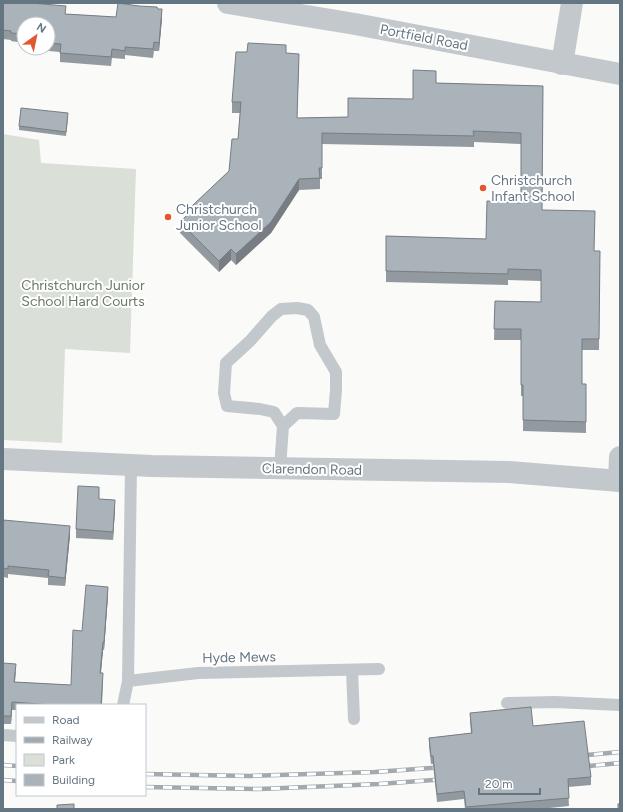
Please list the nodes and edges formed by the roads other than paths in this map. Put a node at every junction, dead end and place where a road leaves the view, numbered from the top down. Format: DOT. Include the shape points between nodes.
graph roads {
  1 [pos="228,3"];
  2 [pos="572,3"];
  3 [pos="562,64"];
  4 [pos="620,74"];
  5 [pos="283,426"];
  6 [pos="620,457"];
  7 [pos="3,459"];
  8 [pos="131,465"];
  9 [pos="280,468"];
  10 [pos="619,481"];
  11 [pos="379,669"];
  12 [pos="352,670"];
  13 [pos="128,681"];
  14 [pos="507,703"];
  15 [pos="123,704"];
  16 [pos="620,705"];
  17 [pos="354,719"];
  18 [pos="3,736"];
  19 [pos="16,736"];
  1 -- 3 [label="street, Portfield Road" via="355,24"];
  2 -- 3 [label="street"];
  3 -- 4 [label="street, Portfield Road"];
  5 -- 5 [label="lane" via="274,412 227,406 224,377 226,363 272,316 281,309 297,308 308,310 314,317 320,345 336,372 334,414 297,413"];
  5 -- 9 [label="lane"];
  6 -- 10 [label="street"];
  7 -- 8 [label="street, Clarendon Road"];
  8 -- 9 [label="street, Clarendon Road"];
  8 -- 13 [label="lane"];
  9 -- 10 [label="street, Clarendon Road" via="509,472"];
  11 -- 12 [label="lane, Hyde Mews"];
  12 -- 13 [label="lane, Hyde Mews" via="198,673"];
  12 -- 17 [label="lane"];
  13 -- 15 [label="lane"];
  14 -- 16 [label="lane"];
  18 -- 19 [label="lane"];
}
